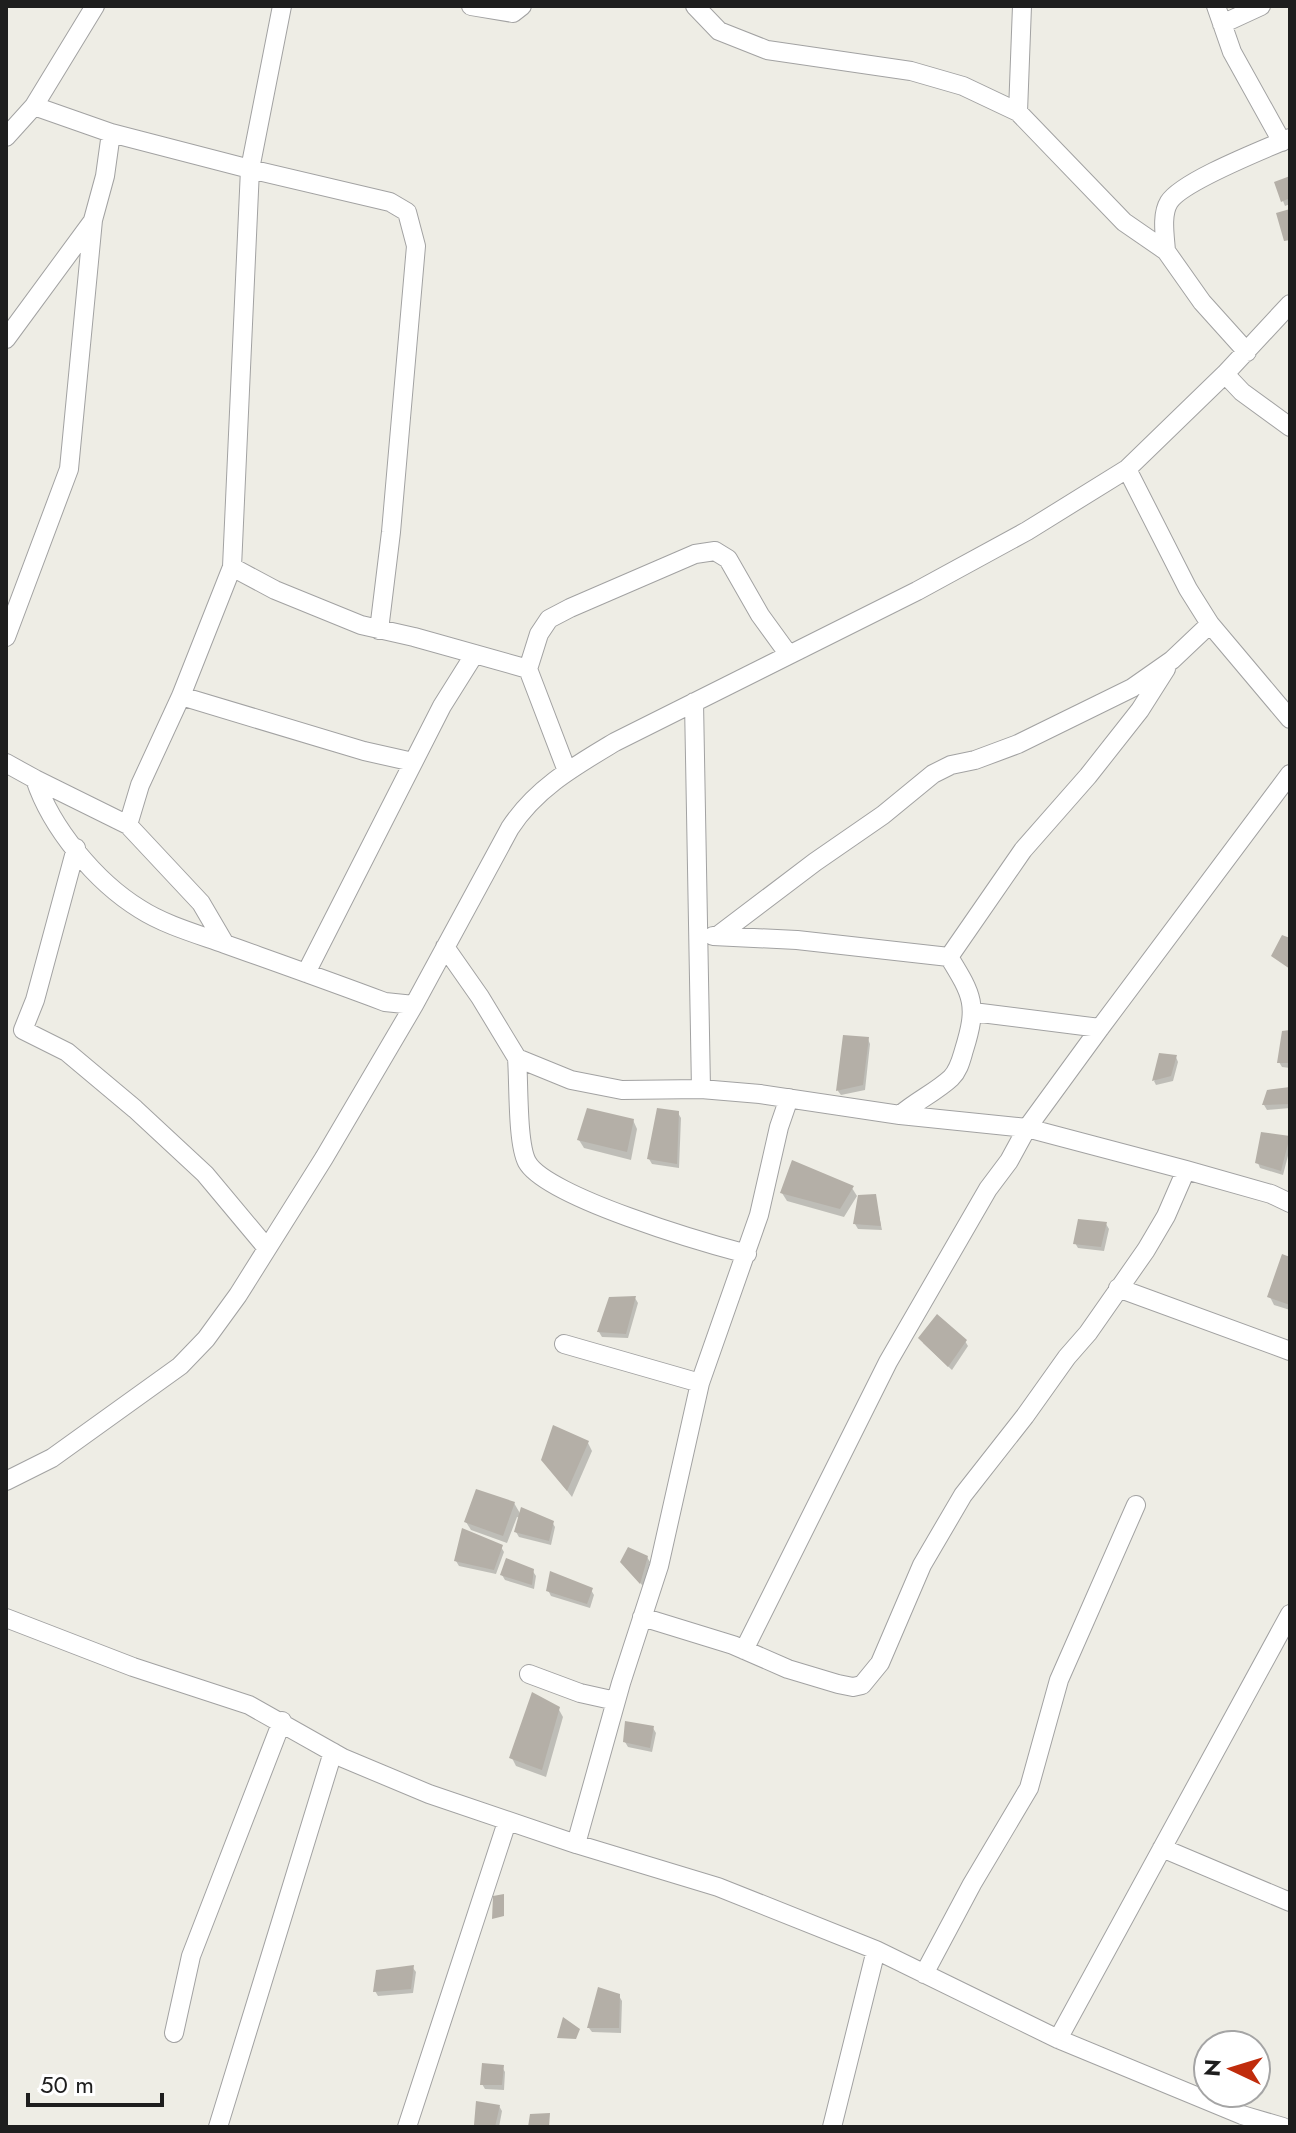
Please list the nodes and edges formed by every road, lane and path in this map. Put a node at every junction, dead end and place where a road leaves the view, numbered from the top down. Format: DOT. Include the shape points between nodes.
graph roads {
  1 [pos="95,6"];
  2 [pos="282,6"];
  3 [pos="471,6"];
  4 [pos="522,6"];
  5 [pos="695,6"];
  6 [pos="1022,6"];
  7 [pos="1261,6"];
  8 [pos="1219,15"];
  9 [pos="34,106"];
  10 [pos="1018,112"];
  11 [pos="111,133"];
  12 [pos="6,137"];
  13 [pos="1286,140"];
  14 [pos="250,169"];
  15 [pos="93,220"];
  16 [pos="1166,251"];
  17 [pos="1290,304"];
  18 [pos="6,339"];
  19 [pos="1247,352"];
  20 [pos="1225,374"];
  21 [pos="1290,427"];
  22 [pos="1127,469"];
  23 [pos="232,567"];
  24 [pos="1210,624"];
  25 [pos="379,630"];
  26 [pos="6,637"];
  27 [pos="474,655"];
  28 [pos="789,655"];
  29 [pos="1172,660"];
  30 [pos="528,669"];
  31 [pos="181,696"];
  32 [pos="694,702"];
  33 [pos="1290,719"];
  34 [pos="413,762"];
  35 [pos="6,763"];
  36 [pos="567,771"];
  37 [pos="1290,774"];
  38 [pos="35,779"];
  39 [pos="128,825"];
  40 [pos="76,848"];
  41 [pos="720,934"];
  42 [pos="700,939"];
  43 [pos="225,944"];
  44 [pos="445,947"];
  45 [pos="949,957"];
  46 [pos="306,973"];
  47 [pos="414,1005"];
  48 [pos="973,1012"];
  49 [pos="1100,1028"];
  50 [pos="517,1058"];
  51 [pos="701,1089"];
  52 [pos="789,1098"];
  53 [pos="900,1115"];
  54 [pos="1027,1128"];
  55 [pos="1186,1170"];
  56 [pos="1290,1203"];
  57 [pos="266,1247"];
  58 [pos="747,1254"];
  59 [pos="1118,1288"];
  60 [pos="564,1344"];
  61 [pos="1290,1351"];
  62 [pos="700,1383"];
  63 [pos="6,1481"];
  64 [pos="1136,1505"];
  65 [pos="1290,1614"];
  66 [pos="642,1617"];
  67 [pos="6,1618"];
  68 [pos="744,1650"];
  69 [pos="529,1674"];
  70 [pos="616,1701"];
  71 [pos="282,1721"];
  72 [pos="333,1752"];
  73 [pos="505,1828"];
  74 [pos="576,1844"];
  75 [pos="1162,1848"];
  76 [pos="1289,1900"];
  77 [pos="876,1950"];
  78 [pos="924,1974"];
  79 [pos="174,2033"];
  80 [pos="1058,2039"];
  81 [pos="218,2127"];
  82 [pos="407,2127"];
  83 [pos="832,2127"];
  84 [pos="1283,2127"];
  1 -- 9 [label="street"];
  2 -- 14 [label="street"];
  3 -- 4 [label="street" via="513,13"];
  5 -- 10 [label="street" via="719,31 767,50 911,71 963,86"];
  6 -- 10 [label="street"];
  7 -- 8 [label="street"];
  8 -- 13 [label="street" via="1232,52"];
  9 -- 11 [label="street"];
  9 -- 12 [label="street"];
  10 -- 16 [label="street" via="1124,222"];
  11 -- 14 [label="street"];
  11 -- 15 [label="street"];
  13 -- 16 [label="street" via="1177,193 1164,217"];
  14 -- 23 [label="street"];
  14 -- 25 [label="street" via="390,202 407,212 416,246"];
  15 -- 18 [label="street"];
  15 -- 26 [label="street" via="69,469"];
  16 -- 19 [label="street"];
  17 -- 19 [label="street"];
  19 -- 20 [label="street"];
  20 -- 21 [label="street"];
  20 -- 22 [label="street"];
  22 -- 24 [label="street"];
  22 -- 28 [label="street" via="994,549"];
  23 -- 25 [label="street" via="275,590"];
  23 -- 31 [label="street"];
  24 -- 29 [label="street"];
  24 -- 33 [label="street"];
  25 -- 27 [label="street"];
  27 -- 30 [label="street"];
  27 -- 34 [label="street"];
  28 -- 30 [label="street" via="728,559 715,551 695,554 549,619"];
  28 -- 32 [label="street"];
  29 -- 41 [label="street" via="1132,688 1018,744 933,774"];
  29 -- 45 [label="street" via="1140,710 1023,850"];
  30 -- 36 [label="street"];
  31 -- 34 [label="street"];
  31 -- 39 [label="street" via="140,785"];
  32 -- 36 [label="street"];
  32 -- 42 [label="street"];
  34 -- 46 [label="street"];
  35 -- 38 [label="street"];
  36 -- 44 [label="street" via="521,811"];
  37 -- 49 [label="street"];
  38 -- 39 [label="street"];
  38 -- 40 [label="street" via="55,823"];
  39 -- 43 [label="street" via="201,903"];
  40 -- 43 [label="street" via="94,872 140,910"];
  40 -- 57 [label="street" via="23,1030 67,1052 135,1109 205,1174"];
  41 -- 42 [label="street"];
  41 -- 45 [label="street"];
  42 -- 51 [label="street"];
  43 -- 46 [label="street"];
  44 -- 47 [label="street"];
  44 -- 50 [label="street"];
  45 -- 48 [label="street" via="972,998"];
  46 -- 47 [label="street" via="385,1002"];
  47 -- 57 [label="street"];
  48 -- 49 [label="street"];
  48 -- 53 [label="street" via="959,1068"];
  49 -- 54 [label="street"];
  50 -- 51 [label="street" via="595,1086 641,1092"];
  50 -- 58 [label="street" via="522,1140 527,1162 537,1173 651,1226"];
  51 -- 52 [label="street"];
  52 -- 53 [label="street"];
  52 -- 58 [label="street"];
  53 -- 54 [label="street"];
  54 -- 55 [label="street"];
  54 -- 68 [label="street" via="901,1338"];
  55 -- 56 [label="street"];
  55 -- 59 [label="street" via="1166,1216"];
  57 -- 63 [label="street" via="238,1295 180,1366 52,1458"];
  58 -- 62 [label="street"];
  59 -- 61 [label="street"];
  59 -- 68 [label="street" via="963,1495 922,1565 870,1678 853,1687 838,1684"];
  60 -- 62 [label="street"];
  62 -- 66 [label="street" via="659,1566"];
  64 -- 78 [label="street" via="1059,1680 1029,1788"];
  65 -- 75 [label="street"];
  66 -- 68 [label="street"];
  66 -- 70 [label="street"];
  67 -- 71 [label="street"];
  69 -- 70 [label="street"];
  70 -- 74 [label="street"];
  71 -- 72 [label="street"];
  71 -- 79 [label="street" via="191,1956"];
  72 -- 74 [label="street" via="429,1794"];
  72 -- 81 [label="street"];
  73 -- 82 [label="street"];
  74 -- 77 [label="street" via="718,1887"];
  75 -- 76 [label="street"];
  75 -- 80 [label="street"];
  77 -- 78 [label="street"];
  77 -- 83 [label="street"];
  78 -- 80 [label="street"];
  80 -- 84 [label="street"];
}
